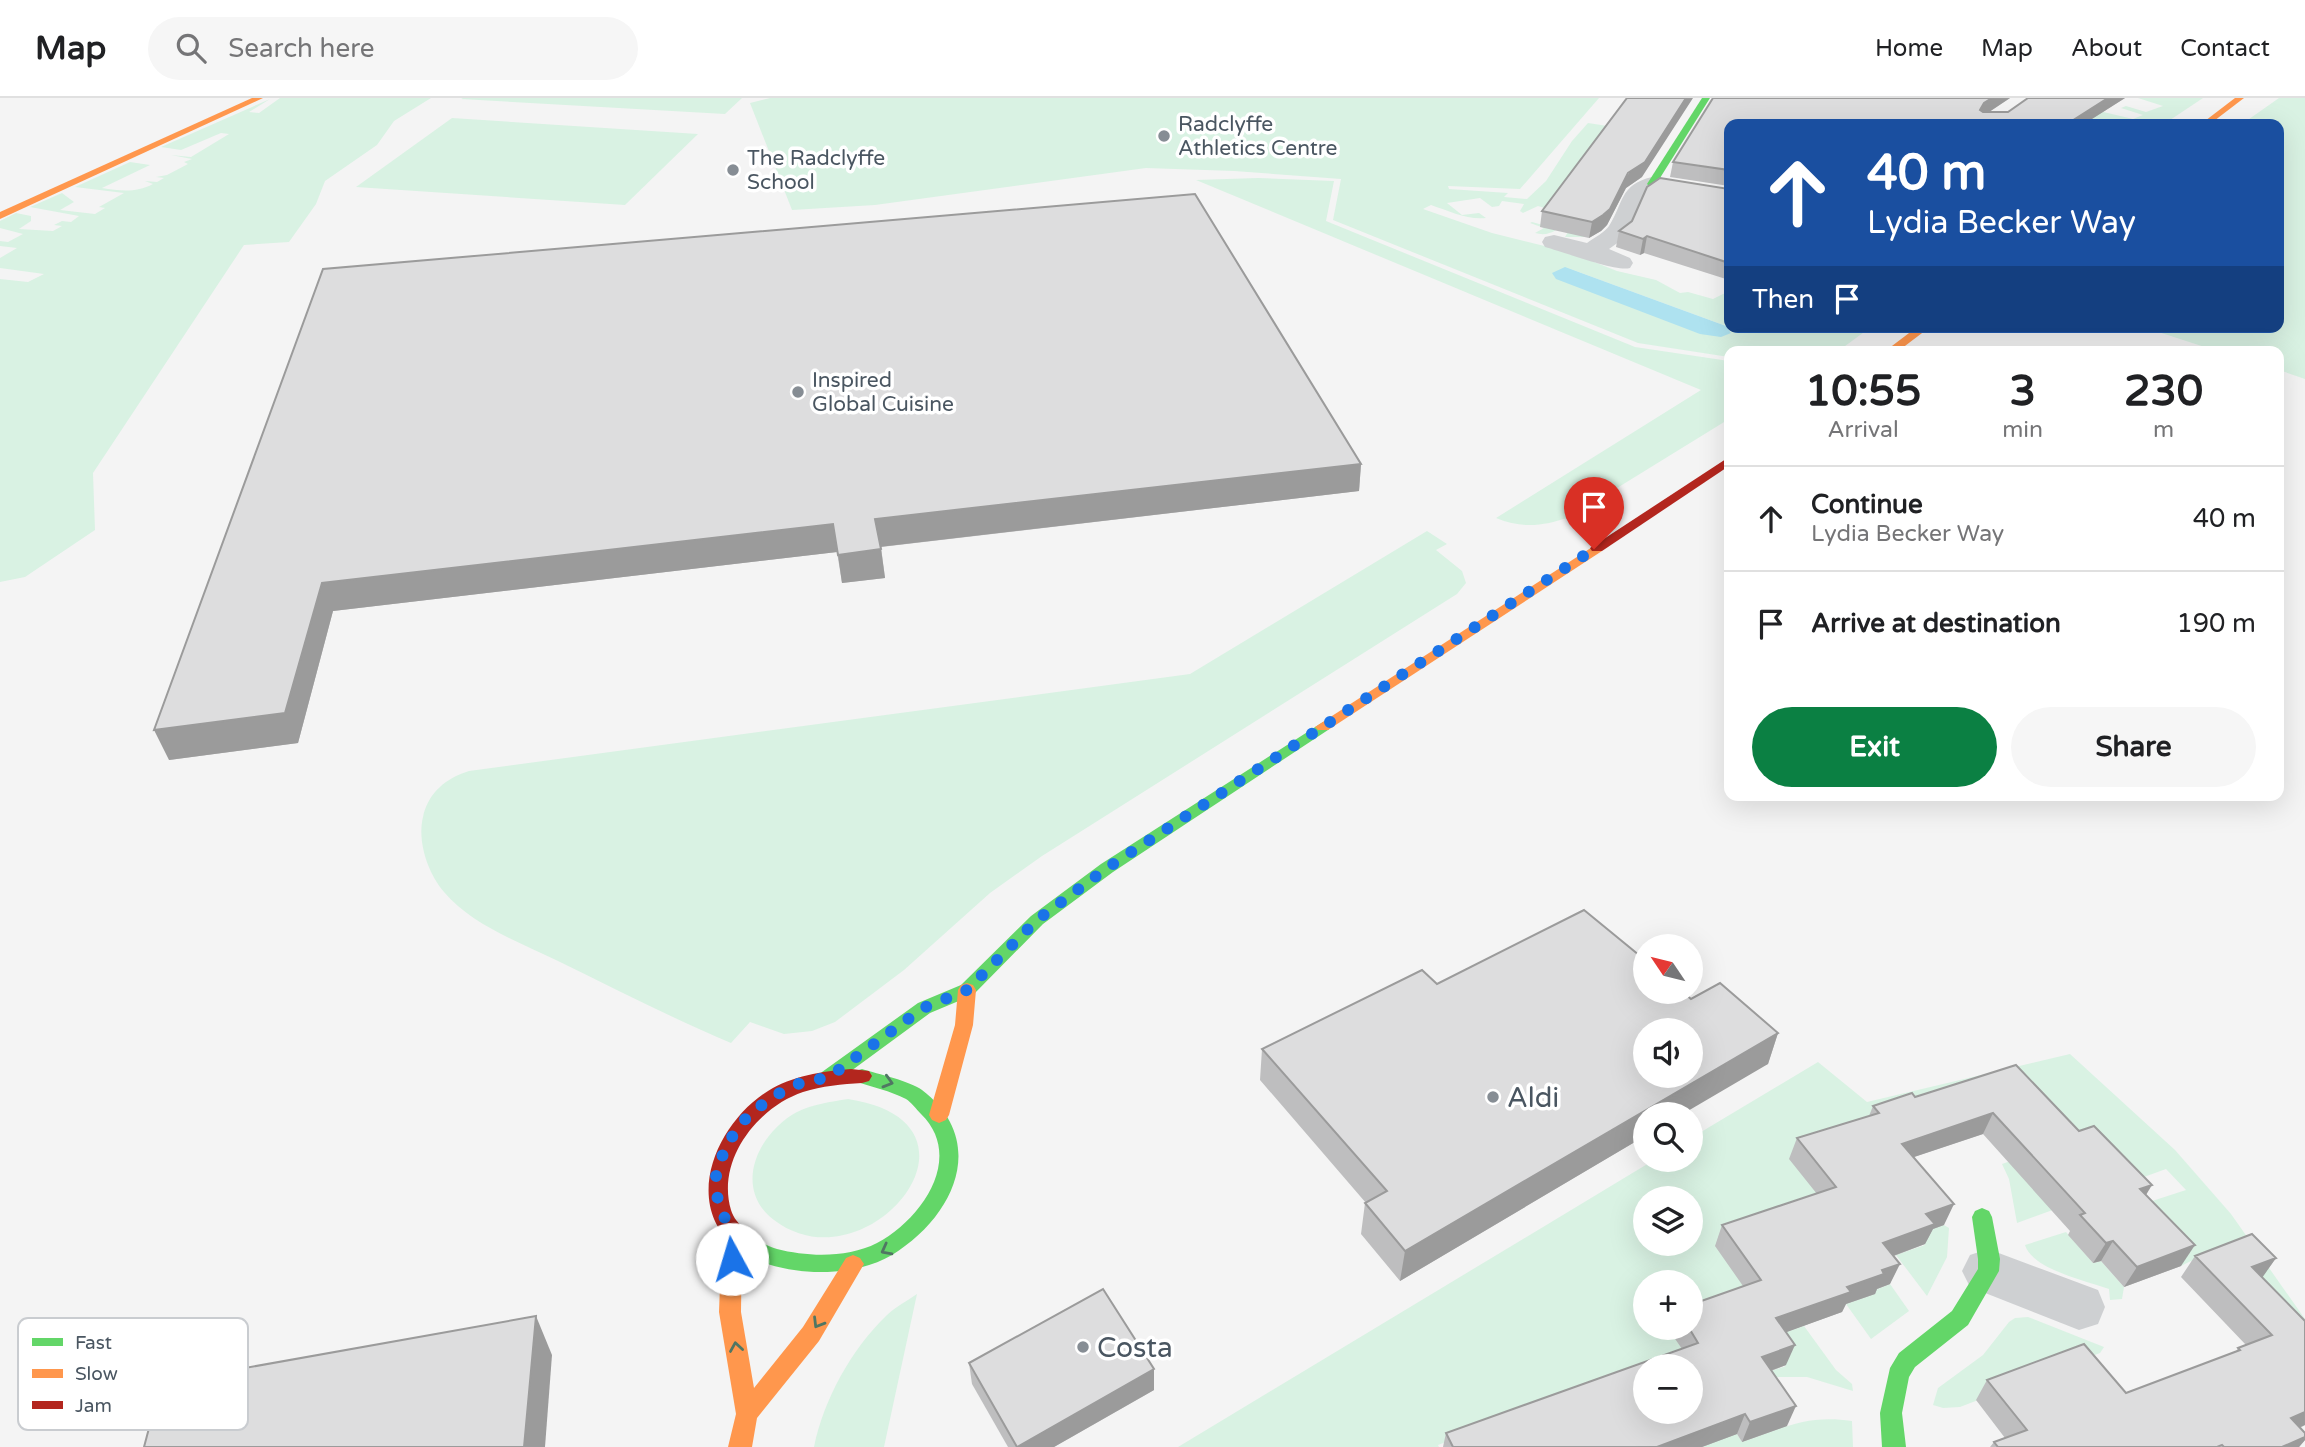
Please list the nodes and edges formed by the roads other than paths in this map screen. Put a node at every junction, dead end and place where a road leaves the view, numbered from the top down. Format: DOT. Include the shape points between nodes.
graph roads {
  1 [pos="258,98"];
  2 [pos="1706,98"];
  3 [pos="2240,98"];
  4 [pos="2212,119"];
  5 [pos="1652,184"];
  6 [pos="1724,195"];
  7 [pos="0,216"];
  8 [pos="1554,242"];
  9 [pos="1591,251"];
  10 [pos="1621,263"];
  11 [pos="1916,333"];
  12 [pos="1898,346"];
  13 [pos="1724,464"];
  14 [pos="967,990"];
  15 [pos="829,1077"];
  16 [pos="939,1115"];
  17 [pos="1982,1217"];
  18 [pos="732,1232"];
  19 [pos="853,1264"];
  20 [pos="1987,1271"];
  21 [pos="2079,1307"];
  22 [pos="747,1414"];
  23 [pos="740,1447"];
  24 [pos="1894,1447"];
  1 -- 7 [label="street"];
  2 -- 5 [label="street"];
  3 -- 4 [label="street"];
  5 -- 6 [label="street"];
  5 -- 9 [label="street" via="1632,198 1619,231"];
  8 -- 9 [label="street"];
  9 -- 10 [label="street"];
  11 -- 12 [label="street"];
  13 -- 14 [label="street" via="1107,868 1037,920"];
  14 -- 15 [label="street" via="923,1008"];
  14 -- 16 [label="street" via="964,1025"];
  15 -- 16 [label="street, one-way" via="862,1076 892,1082 919,1095"];
  15 -- 18 [label="street" via="798,1084 770,1098 746,1118 726,1145 716,1175 718,1205"];
  16 -- 19 [label="street, one-way" via="953,1151 951,1175 942,1198 927,1221 904,1240"];
  17 -- 20 [label="street"];
  18 -- 19 [label="street" via="754,1252 784,1264 817,1268"];
  22 -- 18 [label="street, one-way" via="730,1312"];
  19 -- 22 [label="street, one-way" via="811,1334"];
  20 -- 21 [label="street"];
  20 -- 24 [label="street" via="1960,1318 1907,1360 1898,1375 1891,1413"];
  22 -- 23 [label="street"];
}
